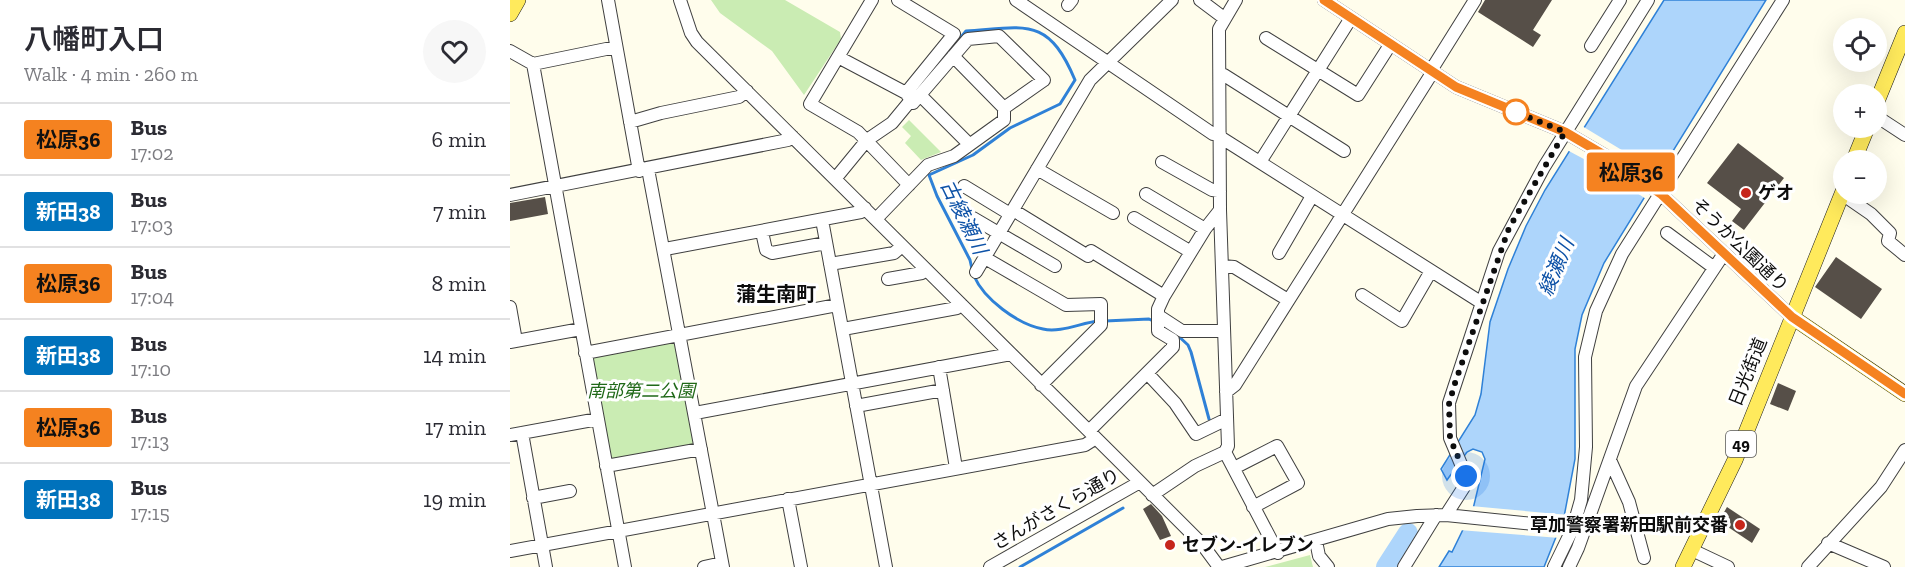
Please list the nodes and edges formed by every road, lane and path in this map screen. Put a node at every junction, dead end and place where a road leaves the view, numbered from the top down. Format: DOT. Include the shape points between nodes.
graph roads {
  1 [pos="518,0"];
  2 [pos="608,0"];
  3 [pos="680,0"];
  4 [pos="872,0"];
  5 [pos="898,0"];
  6 [pos="1016,0"];
  7 [pos="1172,0"];
  8 [pos="1200,0"];
  9 [pos="1236,0"];
  10 [pos="1324,0"];
  11 [pos="1475,0"];
  12 [pos="1620,0"];
  13 [pos="1648,0"];
  14 [pos="1783,0"];
  15 [pos="510,14"];
  16 [pos="1224,18"];
  17 [pos="1351,18"];
  18 [pos="1905,33"];
  19 [pos="1266,38"];
  20 [pos="1390,45"];
  21 [pos="1591,46"];
  22 [pos="616,47"];
  23 [pos="510,51"];
  24 [pos="953,56"];
  25 [pos="838,57"];
  26 [pos="1107,62"];
  27 [pos="533,64"];
  28 [pos="1318,72"];
  29 [pos="1431,72"];
  30 [pos="1220,76"];
  31 [pos="1884,84"];
  32 [pos="747,91"];
  33 [pos="913,96"];
  34 [pos="1004,108"];
  35 [pos="1290,116"];
  36 [pos="630,122"];
  37 [pos="1887,123"];
  38 [pos="1568,134"];
  39 [pos="1905,135"];
  40 [pos="792,136"];
  41 [pos="1220,136"];
  42 [pos="867,140"];
  43 [pos="969,144"];
  44 [pos="1344,151"];
  45 [pos="1162,162"];
  46 [pos="1260,162"];
  47 [pos="648,168"];
  48 [pos="1037,169"];
  49 [pos="835,179"];
  50 [pos="909,185"];
  51 [pos="964,186"];
  52 [pos="553,187"];
  53 [pos="1220,191"];
  54 [pos="1657,191"];
  55 [pos="1146,194"];
  56 [pos="510,195"];
  57 [pos="1312,196"];
  58 [pos="1838,204"];
  59 [pos="1858,204"];
  60 [pos="1220,210"];
  61 [pos="860,211"];
  62 [pos="1011,212"];
  63 [pos="1113,213"];
  64 [pos="1342,215"];
  65 [pos="973,218"];
  66 [pos="1134,218"];
  67 [pos="876,219"];
  68 [pos="822,220"];
  69 [pos="1205,229"];
  70 [pos="762,231"];
  71 [pos="1667,233"];
  72 [pos="999,234"];
  73 [pos="826,243"];
  74 [pos="902,246"];
  75 [pos="665,249"];
  76 [pos="1191,252"];
  77 [pos="1279,253"];
  78 [pos="1723,255"];
  79 [pos="1905,255"];
  80 [pos="986,258"];
  81 [pos="830,264"];
  82 [pos="1055,266"];
  83 [pos="1223,266"];
  84 [pos="1713,267"];
  85 [pos="925,269"];
  86 [pos="975,272"];
  87 [pos="1431,272"];
  88 [pos="888,279"];
  89 [pos="1362,295"];
  90 [pos="1164,296"];
  91 [pos="1288,300"];
  92 [pos="1482,303"];
  93 [pos="961,304"];
  94 [pos="837,305"];
  95 [pos="510,307"];
  96 [pos="1792,317"];
  97 [pos="1158,320"];
  98 [pos="581,329"];
  99 [pos="843,329"];
  100 [pos="1224,331"];
  101 [pos="680,334"];
  102 [pos="513,342"];
  103 [pos="585,353"];
  104 [pos="1011,354"];
  105 [pos="939,367"];
  106 [pos="1147,373"];
  107 [pos="852,383"];
  108 [pos="1041,385"];
  109 [pos="943,390"];
  110 [pos="1226,392"];
  111 [pos="1905,394"];
  112 [pos="856,406"];
  113 [pos="695,413"];
  114 [pos="1227,418"];
  115 [pos="598,419"];
  116 [pos="516,434"];
  117 [pos="1092,434"];
  118 [pos="701,449"];
  119 [pos="1905,450"];
  120 [pos="1225,452"];
  121 [pos="1610,460"];
  122 [pos="606,466"];
  123 [pos="956,468"];
  124 [pos="1234,468"];
  125 [pos="1140,482"];
  126 [pos="865,484"];
  127 [pos="570,491"];
  128 [pos="1152,495"];
  129 [pos="533,498"];
  130 [pos="788,499"];
  131 [pos="1253,507"];
  132 [pos="713,513"];
  133 [pos="1445,516"];
  134 [pos="1568,527"];
  135 [pos="619,531"];
  136 [pos="1316,541"];
  137 [pos="1828,543"];
  138 [pos="542,546"];
  139 [pos="1692,550"];
  140 [pos="510,552"];
  141 [pos="1278,553"];
  142 [pos="1644,558"];
  143 [pos="723,565"];
  144 [pos="546,567"];
  145 [pos="625,567"];
  146 [pos="704,567"];
  147 [pos="801,567"];
  148 [pos="886,567"];
  149 [pos="990,567"];
  150 [pos="1222,567"];
  151 [pos="1328,567"];
  152 [pos="1404,567"];
  153 [pos="1554,567"];
  154 [pos="1569,567"];
  155 [pos="1683,567"];
  156 [pos="1728,567"];
  157 [pos="1808,567"];
  158 [pos="1884,567"];
  1 -- 15 [label="main road"];
  2 -- 22 [label="street"];
  3 -- 32 [label="street" via="697,42"];
  4 -- 25 [label="street"];
  5 -- 33 [label="street" via="954,34"];
  6 -- 26 [label="street"];
  7 -- 26 [label="street"];
  8 -- 16 [label="street"];
  9 -- 16 [label="street"];
  10 -- 17 [label="street, そうか公園通り"];
  11 -- 29 [label="street"];
  12 -- 21 [label="street"];
  13 -- 38 [label="street"];
  14 -- 54 [label="street"];
  16 -- 30 [label="street" via="1220,29"];
  17 -- 20 [label="street, そうか公園通り"];
  17 -- 28 [label="street"];
  18 -- 31 [label="main road"];
  19 -- 28 [label="street"];
  20 -- 28 [label="street" via="1358,95"];
  20 -- 29 [label="street, そうか公園通り"];
  22 -- 27 [label="street"];
  22 -- 36 [label="street"];
  23 -- 27 [label="street"];
  24 -- 33 [label="street"];
  24 -- 34 [label="street"];
  24 -- 34 [label="street" via="968,39 999,36 1044,80"];
  25 -- 33 [label="street"];
  25 -- 42 [label="street" via="812,100"];
  26 -- 41 [label="street"];
  26 -- 48 [label="street" via="1090,80"];
  27 -- 52 [label="street"];
  28 -- 35 [label="street"];
  29 -- 38 [label="street, そうか公園通り" via="1478,97"];
  29 -- 64 [label="street"];
  30 -- 35 [label="street"];
  30 -- 41 [label="street"];
  32 -- 36 [label="street" via="733,99"];
  32 -- 40 [label="street"];
  33 -- 42 [label="street" via="892,123"];
  33 -- 43 [label="street"];
  34 -- 43 [label="street" via="1004,120"];
  35 -- 44 [label="street"];
  35 -- 46 [label="street"];
  36 -- 47 [label="street"];
  37 -- 39 [label="street"];
  38 -- 54 [label="street, そうか公園通り"];
  38 -- 92 [label="street" via="1509,228"];
  40 -- 47 [label="street" via="788,140"];
  40 -- 49 [label="street"];
  41 -- 46 [label="street"];
  41 -- 53 [label="street"];
  42 -- 49 [label="street"];
  42 -- 50 [label="street"];
  43 -- 50 [label="street" via="954,156 928,165"];
  45 -- 53 [label="street"];
  46 -- 57 [label="street"];
  47 -- 52 [label="street"];
  47 -- 75 [label="street"];
  48 -- 62 [label="street"];
  48 -- 63 [label="street"];
  49 -- 61 [label="street"];
  50 -- 67 [label="street"];
  51 -- 62 [label="street"];
  52 -- 56 [label="street"];
  52 -- 98 [label="street"];
  53 -- 60 [label="street"];
  54 -- 78 [label="street, そうか公園通り"];
  54 -- 134 [label="street" via="1609,280 1589,336 1585,357 1585,472 1581,500"];
  55 -- 69 [label="street"];
  57 -- 64 [label="street"];
  57 -- 77 [label="street"];
  58 -- 96 [label="main road, 日光街道 / 49"];
  59 -- 79 [label="street" via="1890,233 1888,241"];
  60 -- 69 [label="street"];
  60 -- 83 [label="street"];
  61 -- 67 [label="street"];
  61 -- 68 [label="street"];
  62 -- 72 [label="street"];
  62 -- 90 [label="street"];
  64 -- 87 [label="street"];
  64 -- 91 [label="street"];
  65 -- 72 [label="street"];
  66 -- 76 [label="street"];
  67 -- 74 [label="street"];
  68 -- 70 [label="street"];
  68 -- 73 [label="street"];
  69 -- 76 [label="street"];
  70 -- 73 [label="street" via="766,250 772,253"];
  70 -- 75 [label="street"];
  71 -- 84 [label="street"];
  72 -- 80 [label="street"];
  72 -- 82 [label="street"];
  73 -- 81 [label="street"];
  74 -- 81 [label="street" via="894,253"];
  74 -- 85 [label="street"];
  75 -- 101 [label="street"];
  76 -- 90 [label="street"];
  78 -- 84 [label="street"];
  78 -- 96 [label="street, そうか公園通り"];
  80 -- 86 [label="street"];
  80 -- 108 [label="street" via="1066,305 1101,304 1104,328"];
  81 -- 94 [label="street"];
  83 -- 91 [label="street" via="1234,267"];
  83 -- 100 [label="street"];
  84 -- 121 [label="street" via="1636,387"];
  85 -- 88 [label="street"];
  85 -- 93 [label="street"];
  87 -- 89 [label="street" via="1402,321"];
  87 -- 92 [label="street"];
  90 -- 97 [label="street"];
  91 -- 110 [label="street"];
  92 -- 133 [label="street" via="1449,404 1452,445 1466,476 1464,487"];
  93 -- 99 [label="street" via="957,308"];
  93 -- 104 [label="street"];
  94 -- 99 [label="street"];
  94 -- 101 [label="street"];
  95 -- 102 [label="street"];
  96 -- 111 [label="main road"];
  96 -- 139 [label="main road, 日光街道 / 49" via="1735,460"];
  97 -- 100 [label="street" via="1182,331"];
  97 -- 106 [label="street" via="1158,331 1173,340 1173,347"];
  98 -- 102 [label="street"];
  98 -- 103 [label="street"];
  99 -- 107 [label="street"];
  100 -- 110 [label="street"];
  101 -- 103 [label="street"];
  101 -- 113 [label="street"];
  103 -- 115 [label="street"];
  104 -- 105 [label="street"];
  104 -- 108 [label="street"];
  105 -- 107 [label="street"];
  105 -- 109 [label="street"];
  106 -- 114 [label="street" via="1175,403 1196,434"];
  106 -- 117 [label="street"];
  107 -- 112 [label="street"];
  107 -- 113 [label="street"];
  108 -- 117 [label="street"];
  109 -- 112 [label="street"];
  109 -- 123 [label="street"];
  110 -- 114 [label="street"];
  112 -- 126 [label="street"];
  113 -- 118 [label="street"];
  114 -- 120 [label="street"];
  115 -- 116 [label="street"];
  115 -- 122 [label="street"];
  116 -- 129 [label="street"];
  117 -- 123 [label="street" via="1084,445"];
  117 -- 125 [label="street"];
  118 -- 122 [label="street"];
  118 -- 132 [label="street"];
  119 -- 137 [label="street" via="1881,487"];
  120 -- 124 [label="street"];
  120 -- 128 [label="street"];
  121 -- 142 [label="street" via="1629,502"];
  121 -- 154 [label="street"];
  122 -- 135 [label="street"];
  123 -- 126 [label="street"];
  124 -- 131 [label="street"];
  124 -- 131 [label="street" via="1277,446 1298,483"];
  125 -- 128 [label="street"];
  125 -- 149 [label="street, さんがさくら通り"];
  126 -- 130 [label="street"];
  126 -- 148 [label="street"];
  127 -- 129 [label="street"];
  128 -- 150 [label="street"];
  129 -- 138 [label="street"];
  130 -- 132 [label="street"];
  130 -- 147 [label="street"];
  131 -- 141 [label="street"];
  132 -- 135 [label="street"];
  132 -- 143 [label="street"];
  133 -- 134 [label="street"];
  133 -- 136 [label="street" via="1388,519"];
  133 -- 152 [label="street"];
  134 -- 153 [label="street"];
  135 -- 138 [label="street"];
  135 -- 145 [label="street"];
  136 -- 141 [label="street"];
  136 -- 151 [label="street" via="1319,556"];
  137 -- 157 [label="street"];
  137 -- 158 [label="street"];
  138 -- 140 [label="street"];
  138 -- 144 [label="street"];
  139 -- 155 [label="main road, 日光街道 / 49"];
  139 -- 156 [label="street"];
  141 -- 150 [label="street"];
  143 -- 146 [label="street"];
}
